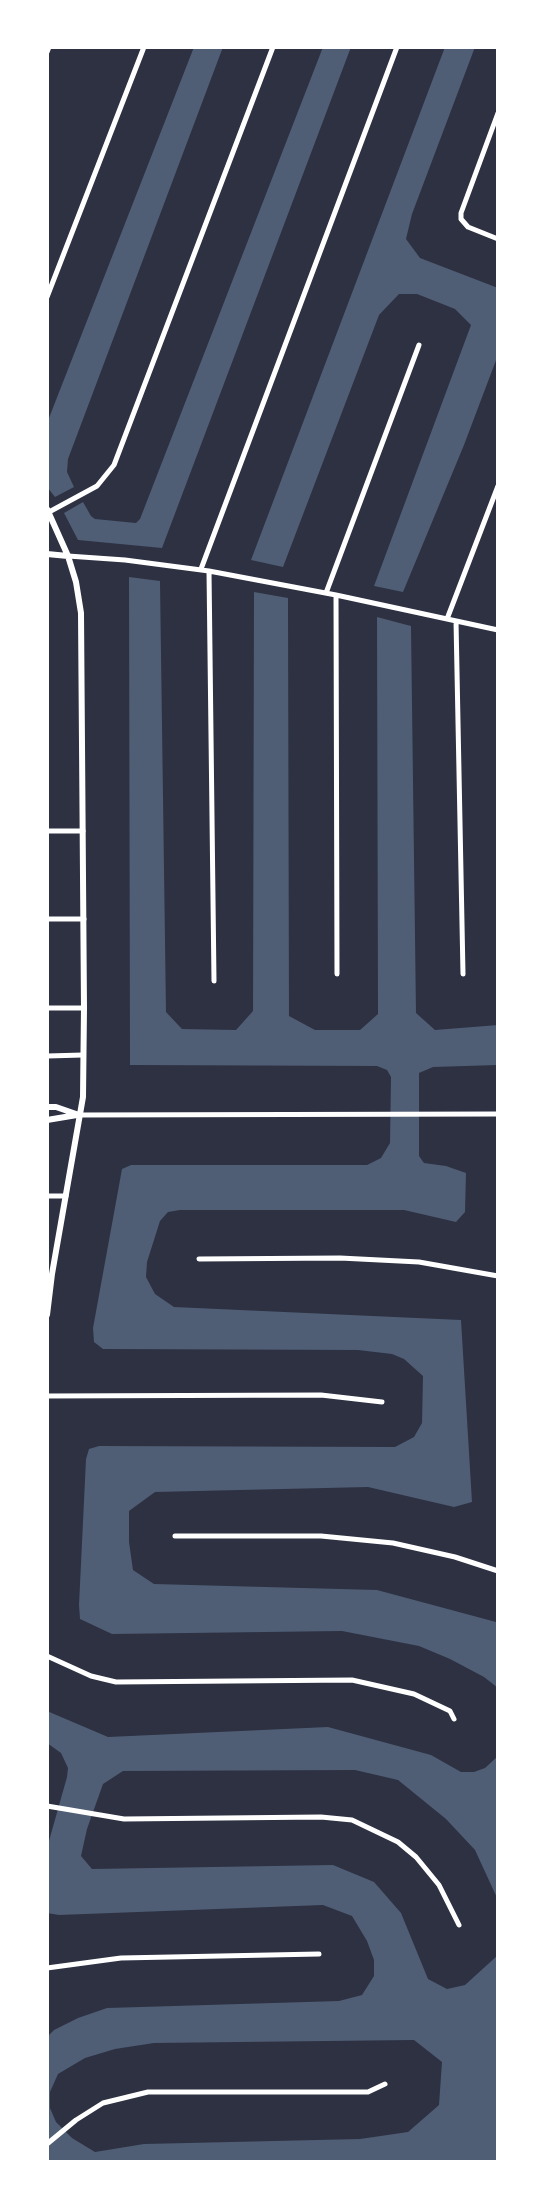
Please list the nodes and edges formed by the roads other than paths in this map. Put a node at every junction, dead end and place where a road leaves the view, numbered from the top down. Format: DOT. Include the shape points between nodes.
graph roads {
  1 [pos="144,47"];
  2 [pos="273,47"];
  3 [pos="397,47"];
  4 [pos="498,113"];
  5 [pos="498,239"];
  6 [pos="47,297"];
  7 [pos="419,345"];
  8 [pos="498,486"];
  9 [pos="48,511"];
  10 [pos="47,554"];
  11 [pos="68,556"];
  12 [pos="201,569"];
  13 [pos="209,571"];
  14 [pos="326,593"];
  15 [pos="336,595"];
  16 [pos="447,619"];
  17 [pos="456,621"];
  18 [pos="496,629"];
  19 [pos="47,831"];
  20 [pos="83,831"];
  21 [pos="47,919"];
  22 [pos="84,919"];
  23 [pos="337,974"];
  24 [pos="463,974"];
  25 [pos="214,981"];
  26 [pos="47,1008"];
  27 [pos="84,1008"];
  28 [pos="83,1055"];
  29 [pos="47,1056"];
  30 [pos="47,1107"];
  31 [pos="498,1114"];
  32 [pos="79,1115"];
  33 [pos="47,1120"];
  34 [pos="47,1196"];
  35 [pos="66,1196"];
  36 [pos="199,1259"];
  37 [pos="50,1274"];
  38 [pos="498,1276"];
  39 [pos="47,1315"];
  40 [pos="47,1396"];
  41 [pos="382,1402"];
  42 [pos="175,1536"];
  43 [pos="498,1571"];
  44 [pos="47,1656"];
  45 [pos="454,1719"];
  46 [pos="47,1806"];
  47 [pos="459,1925"];
  48 [pos="319,1954"];
  49 [pos="47,1968"];
  50 [pos="385,2084"];
  51 [pos="47,2144"];
  1 -- 6 [label="street"];
  2 -- 9 [label="street" via="114,465 104,480"];
  3 -- 12 [label="street"];
  4 -- 5 [label="street" via="461,209 461,219 468,227"];
  7 -- 14 [label="street"];
  8 -- 16 [label="street"];
  9 -- 11 [label="street"];
  10 -- 11 [label="street"];
  11 -- 12 [label="street"];
  11 -- 20 [label="street" via="80,613"];
  12 -- 13 [label="street"];
  13 -- 14 [label="street"];
  13 -- 25 [label="street"];
  14 -- 15 [label="street"];
  15 -- 16 [label="street"];
  15 -- 23 [label="street"];
  16 -- 17 [label="street"];
  17 -- 18 [label="street"];
  17 -- 24 [label="street"];
  19 -- 20 [label="street"];
  20 -- 22 [label="street"];
  21 -- 22 [label="street"];
  22 -- 27 [label="street"];
  26 -- 27 [label="street"];
  27 -- 28 [label="street"];
  28 -- 29 [label="street"];
  28 -- 32 [label="street"];
  30 -- 32 [label="street"];
  31 -- 32 [label="street"];
  32 -- 33 [label="street"];
  32 -- 35 [label="street"];
  34 -- 35 [label="street"];
  35 -- 37 [label="street"];
  36 -- 38 [label="street" via="419,1262"];
  37 -- 39 [label="street"];
  40 -- 41 [label="street" via="321,1395"];
  42 -- 43 [label="street" via="321,1536 393,1543"];
  44 -- 45 [label="street" via="116,1682 352,1679 414,1694 450,1710"];
  46 -- 47 [label="street" via="150,1820 352,1820 376,1829 416,1857 439,1885"];
  48 -- 49 [label="street" via="121,1958"];
  50 -- 51 [label="street" via="368,2092 148,2092 103,2103"];
}
